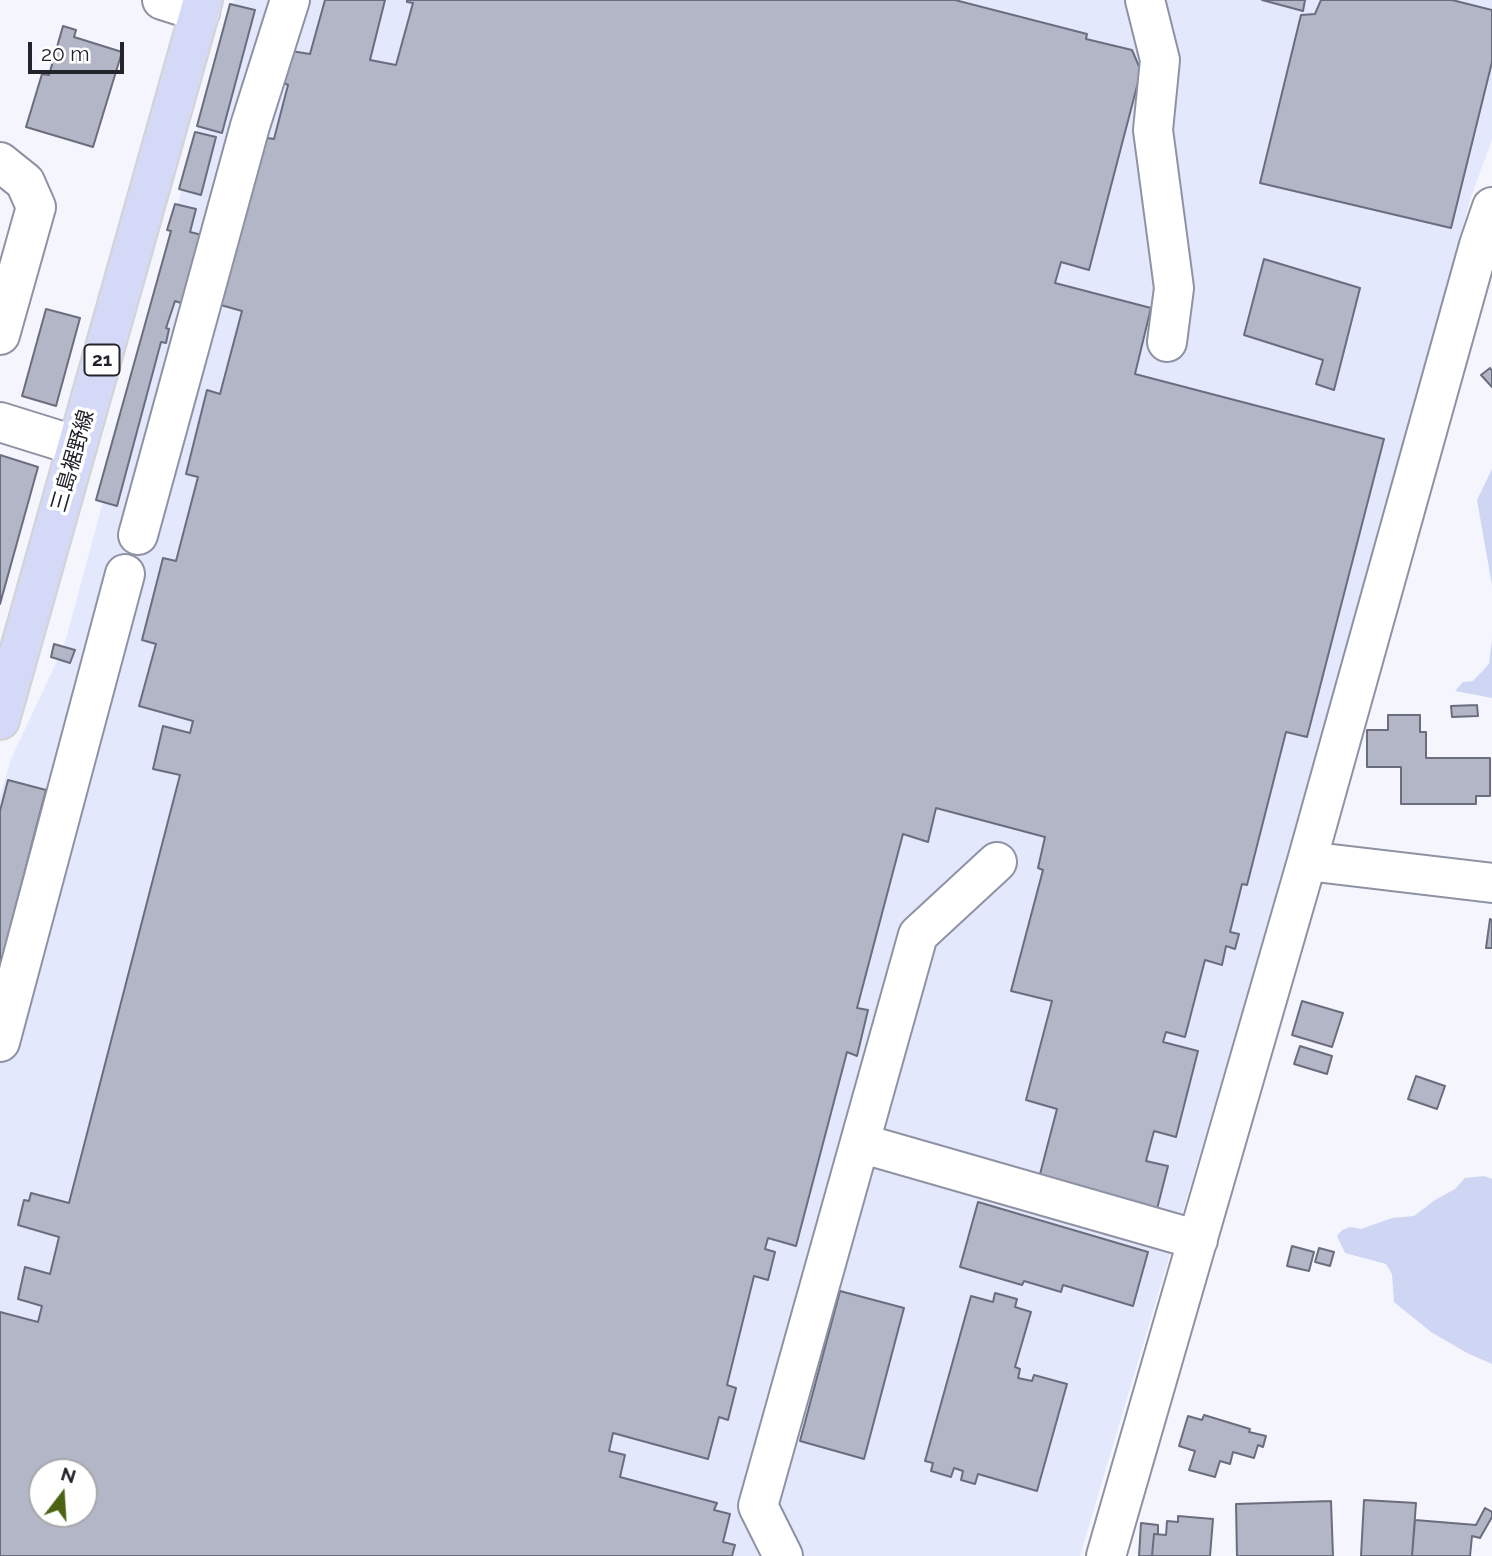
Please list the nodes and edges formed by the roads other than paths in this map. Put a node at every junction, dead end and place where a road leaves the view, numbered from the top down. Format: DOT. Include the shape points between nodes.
graph roads {
  1 [pos="162,0"];
  2 [pos="290,0"];
  3 [pos="1145,0"];
  4 [pos="202,6"];
  5 [pos="0,162"];
  6 [pos="1492,207"];
  7 [pos="0,334"];
  8 [pos="1167,342"];
  9 [pos="0,422"];
  10 [pos="77,446"];
  11 [pos="138,535"];
  12 [pos="125,574"];
  13 [pos="2,705"];
  14 [pos="1307,861"];
  15 [pos="997,862"];
  16 [pos="1492,883"];
  17 [pos="0,1042"];
  18 [pos="860,1143"];
  19 [pos="1198,1240"];
  20 [pos="783,1556"];
  21 [pos="1107,1556"];
  1 -- 4 [label="street"];
  2 -- 11 [label="street" via="250,126"];
  3 -- 8 [label="street" via="1160,60 1153,130 1174,288"];
  4 -- 10 [label="main road, 三島裾野線 / 21"];
  5 -- 7 [label="street" via="25,182 36,207"];
  6 -- 14 [label="street"];
  9 -- 10 [label="street"];
  10 -- 13 [label="main road, 三島裾野線 / 21"];
  12 -- 17 [label="street"];
  14 -- 16 [label="street"];
  14 -- 19 [label="street"];
  15 -- 18 [label="street" via="918,935"];
  18 -- 19 [label="street"];
  18 -- 20 [label="street" via="758,1506"];
  19 -- 21 [label="street"];
}
